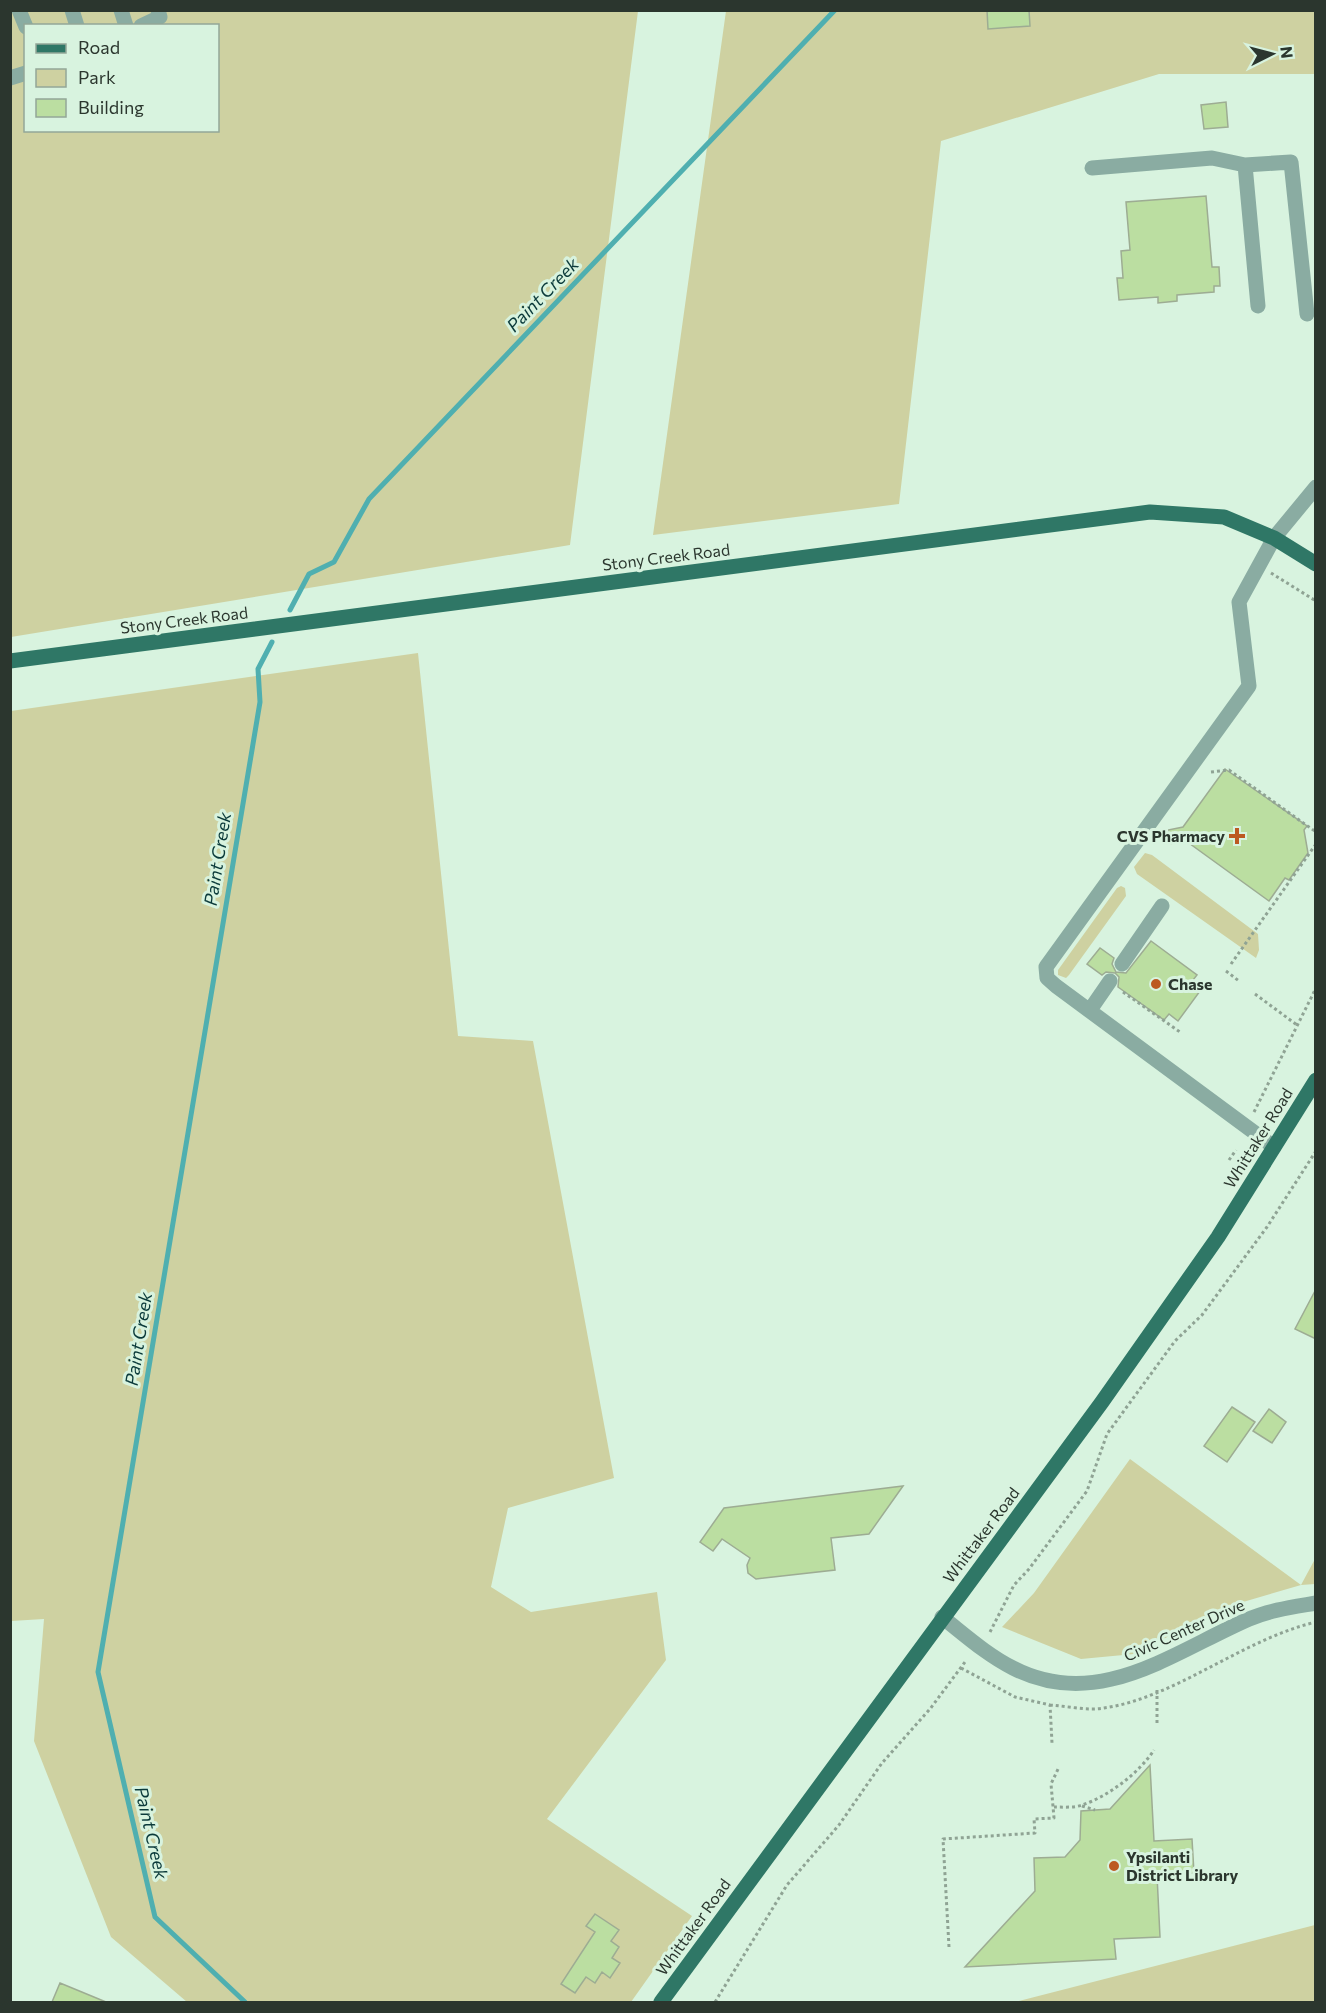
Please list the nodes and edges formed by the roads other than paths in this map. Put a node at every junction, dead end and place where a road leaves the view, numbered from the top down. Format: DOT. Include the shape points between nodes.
graph roads {
  1 [pos="19,10"];
  2 [pos="158,10"];
  3 [pos="25,24"];
  4 [pos="145,24"];
  5 [pos="1245,165"];
  6 [pos="1092,168"];
  7 [pos="1258,306"];
  8 [pos="1307,314"];
  9 [pos="1316,487"];
  10 [pos="1274,538"];
  11 [pos="1316,564"];
  12 [pos="10,661"];
  13 [pos="1162,906"];
  14 [pos="1122,964"];
  15 [pos="1114,985"];
  16 [pos="1090,1010"];
  17 [pos="1316,1080"];
  18 [pos="1274,1147"];
  19 [pos="1316,1603"];
  20 [pos="942,1617"];
  21 [pos="661,2002"];
  1 -- 3 [label="street"];
  2 -- 4 [label="street" via="160,17"];
  5 -- 6 [label="street" via="1212,158"];
  5 -- 7 [label="street"];
  5 -- 8 [label="street" via="1291,162"];
  9 -- 10 [label="street"];
  10 -- 11 [label="main road, Stony Creek Road"];
  10 -- 12 [label="main road, Stony Creek Road" via="1224,517 1150,512"];
  10 -- 16 [label="street" via="1239,602 1249,686 1046,967 1047,978"];
  13 -- 14 [label="street"];
  15 -- 16 [label="street"];
  16 -- 18 [label="street"];
  17 -- 18 [label="main road, Whittaker Road"];
  18 -- 20 [label="main road, Whittaker Road" via="1218,1238"];
  19 -- 20 [label="street, Civic Center Drive" via="1250,1619 1138,1673 1061,1684 1013,1668"];
  20 -- 21 [label="main road, Whittaker Road"];
}
